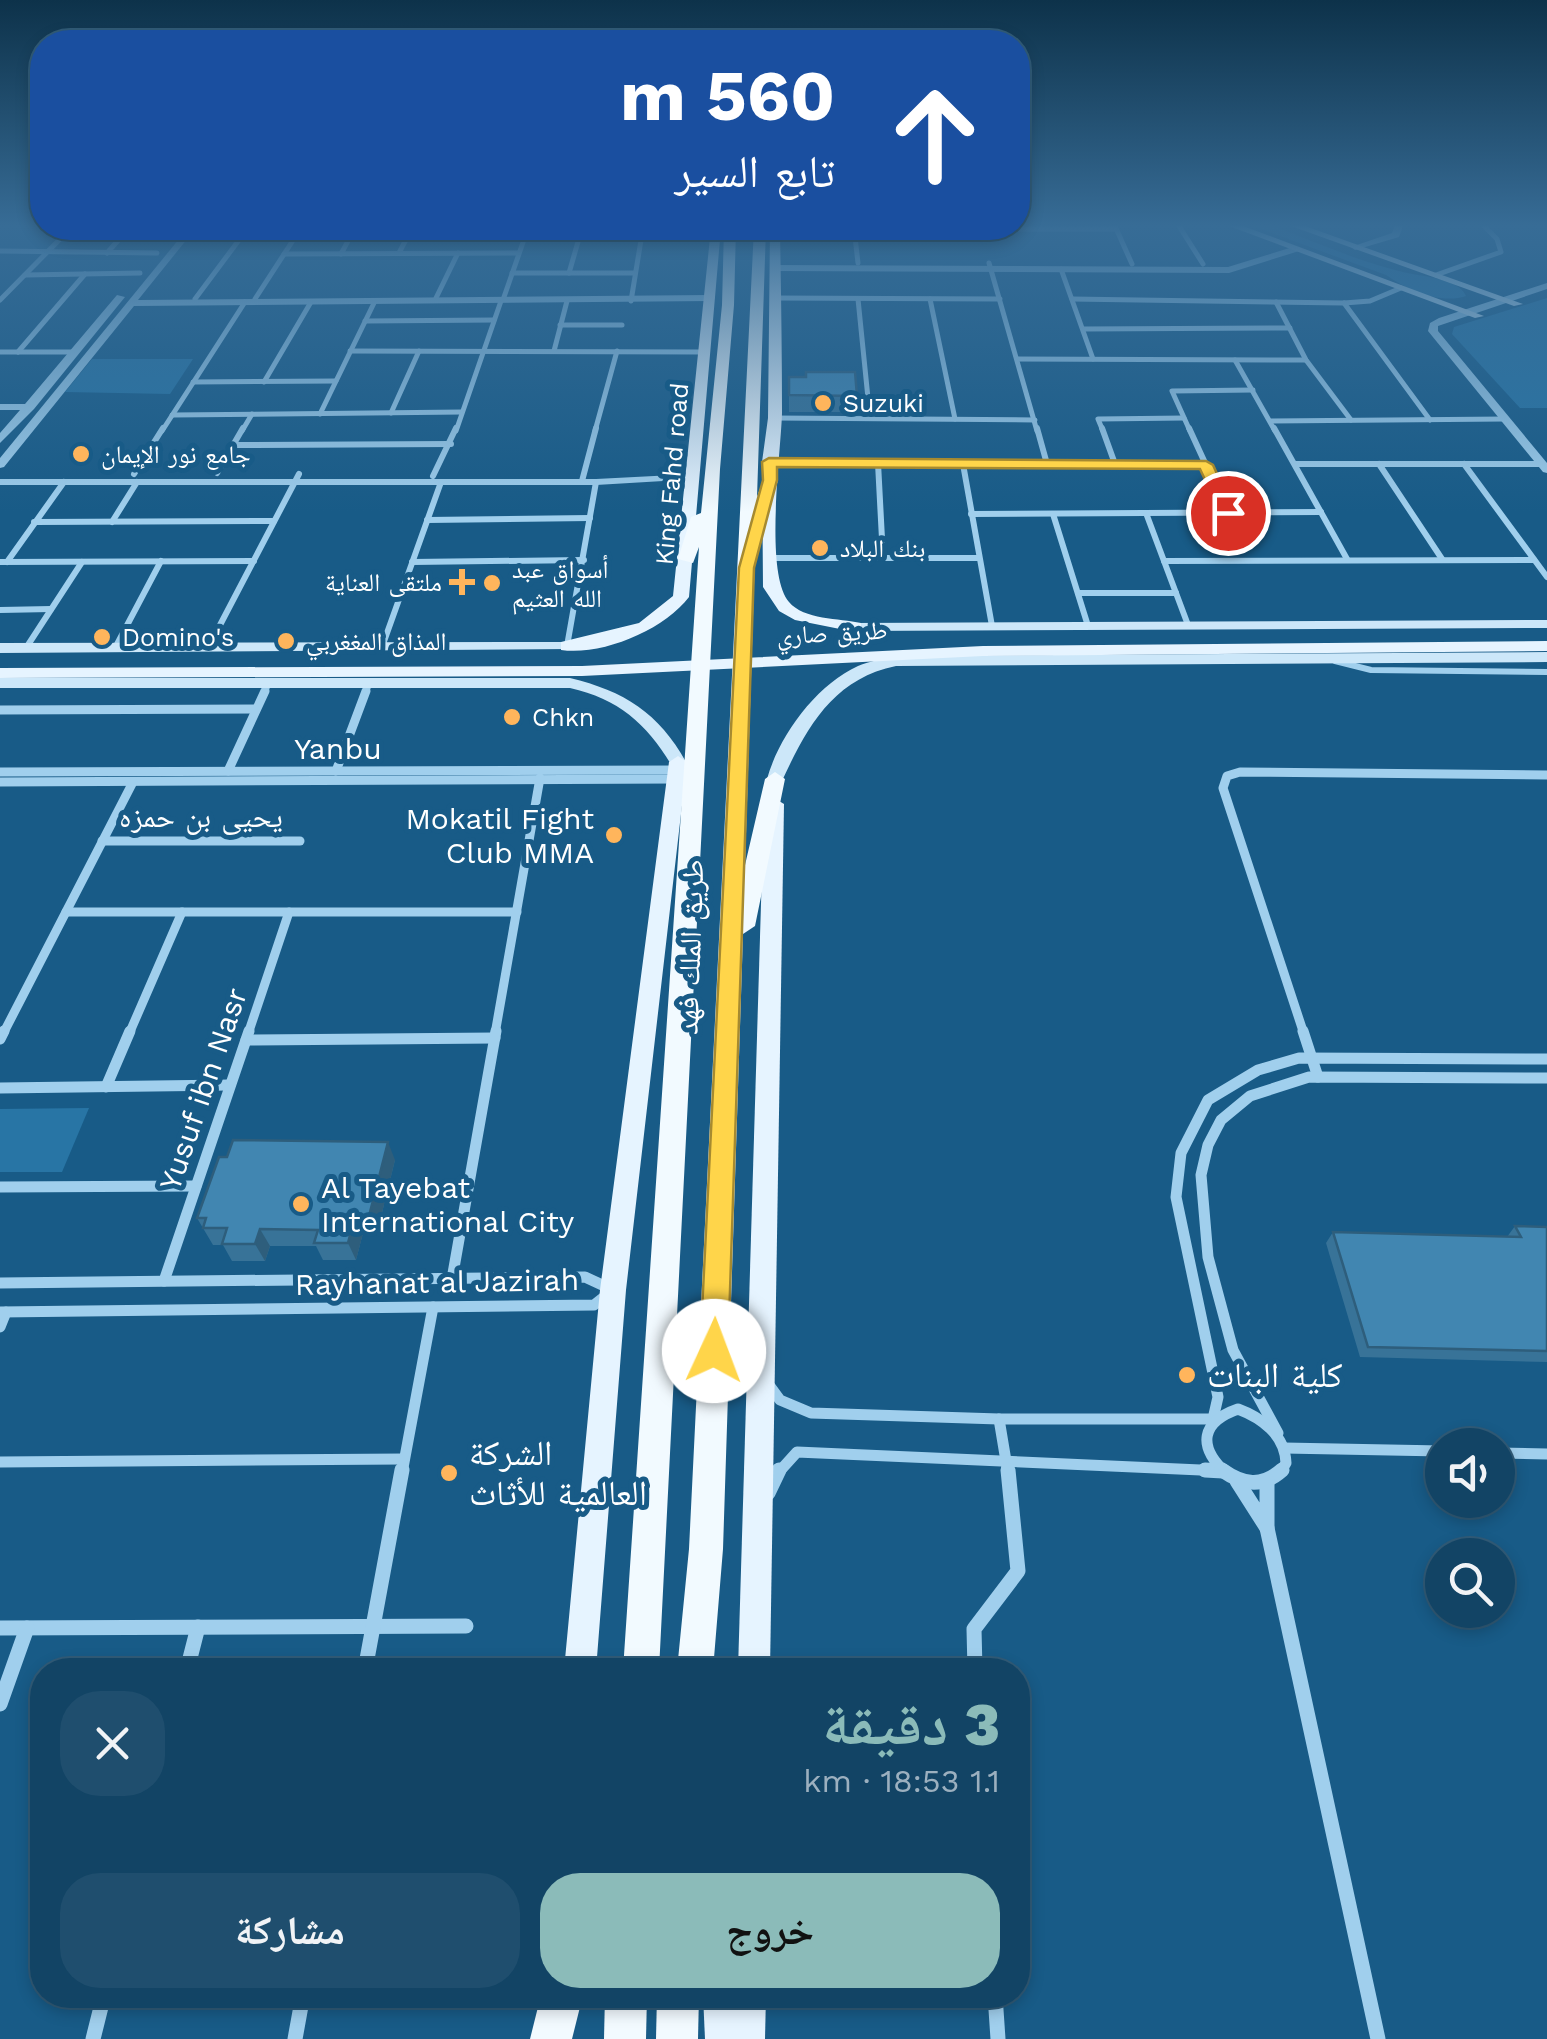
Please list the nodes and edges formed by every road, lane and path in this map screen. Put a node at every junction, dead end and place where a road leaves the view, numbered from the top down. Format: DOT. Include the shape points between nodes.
graph roads {
  1 [pos="45,321"];
  2 [pos="101,321"];
  3 [pos="117,321"];
  4 [pos="235,321"];
  5 [pos="300,321"];
  6 [pos="365,321"];
  7 [pos="494,321"];
  8 [pos="561,321"];
  9 [pos="710,321"];
  10 [pos="718,321"];
  11 [pos="756,321"];
  12 [pos="757,321"];
  13 [pos="775,321"];
  14 [pos="860,321"];
  15 [pos="934,321"];
  16 [pos="1006,321"];
  17 [pos="1079,321"];
  18 [pos="1286,321"];
  19 [pos="1357,321"];
  20 [pos="1447,321"];
  21 [pos="1459,321"];
  22 [pos="708,325"];
  23 [pos="560,326"];
  24 [pos="622,326"];
  25 [pos="757,327"];
  26 [pos="1290,328"];
  27 [pos="1082,329"];
  28 [pos="350,351"];
  29 [pos="419,351"];
  30 [pos="484,351"];
  31 [pos="554,351"];
  32 [pos="617,351"];
  33 [pos="0,352"];
  34 [pos="18,352"];
  35 [pos="75,352"];
  36 [pos="706,352"];
  37 [pos="1017,359"];
  38 [pos="1093,359"];
  39 [pos="1235,360"];
  40 [pos="1306,360"];
  41 [pos="336,381"];
  42 [pos="193,382"];
  43 [pos="264,382"];
  44 [pos="1253,390"];
  45 [pos="0,407"];
  46 [pos="716,408"];
  47 [pos="25,410"];
  48 [pos="462,412"];
  49 [pos="391,413"];
  50 [pos="0,414"];
  51 [pos="172,414"];
  52 [pos="252,414"];
  53 [pos="320,414"];
  54 [pos="775,418"];
  55 [pos="870,418"];
  56 [pos="1184,418"];
  57 [pos="954,419"];
  58 [pos="1505,419"];
  59 [pos="1035,420"];
  60 [pos="1271,420"];
  61 [pos="1350,420"];
  62 [pos="1430,420"];
  63 [pos="0,440"];
  64 [pos="451,444"];
  65 [pos="234,445"];
  66 [pos="1547,451"];
  67 [pos="878,463"];
  68 [pos="963,464"];
  69 [pos="1047,464"];
  70 [pos="1115,464"];
  71 [pos="1295,464"];
  72 [pos="1379,464"];
  73 [pos="1464,464"];
  74 [pos="0,465"];
  75 [pos="1206,465"];
  76 [pos="1545,467"];
  77 [pos="769,471"];
  78 [pos="702,473"];
  79 [pos="0,474"];
  80 [pos="217,474"];
  81 [pos="136,478"];
  82 [pos="296,478"];
  83 [pos="437,479"];
  84 [pos="588,479"];
  85 [pos="0,482"];
  86 [pos="64,482"];
  87 [pos="1321,512"];
  88 [pos="1146,513"];
  89 [pos="1228,513"];
  90 [pos="971,514"];
  91 [pos="1052,514"];
  92 [pos="590,518"];
  93 [pos="427,520"];
  94 [pos="274,521"];
  95 [pos="34,522"];
  96 [pos="112,522"];
  97 [pos="772,558"];
  98 [pos="883,558"];
  99 [pos="980,558"];
  100 [pos="687,559"];
  101 [pos="1347,559"];
  102 [pos="584,560"];
  103 [pos="1442,560"];
  104 [pos="1534,560"];
  105 [pos="161,561"];
  106 [pos="254,561"];
  107 [pos="1164,561"];
  108 [pos="3,562"];
  109 [pos="82,562"];
  110 [pos="412,562"];
  111 [pos="746,568"];
  112 [pos="1547,577"];
  113 [pos="1176,592"];
  114 [pos="1078,593"];
  115 [pos="0,610"];
  116 [pos="51,610"];
  117 [pos="992,626"];
  118 [pos="1088,626"];
  119 [pos="1188,626"];
  120 [pos="855,627"];
  121 [pos="1545,639"];
  122 [pos="567,646"];
  123 [pos="382,647"];
  124 [pos="0,648"];
  125 [pos="26,648"];
  126 [pos="115,648"];
  127 [pos="208,648"];
  128 [pos="1325,658"];
  129 [pos="0,659"];
  130 [pos="1547,672"];
  131 [pos="0,681"];
  132 [pos="269,682"];
  133 [pos="370,682"];
  134 [pos="256,708"];
  135 [pos="0,710"];
  136 [pos="676,770"];
  137 [pos="228,771"];
  138 [pos="336,771"];
  139 [pos="0,772"];
  140 [pos="541,775"];
  141 [pos="1547,775"];
  142 [pos="775,779"];
  143 [pos="0,782"];
  144 [pos="133,782"];
  145 [pos="102,841"];
  146 [pos="300,841"];
  147 [pos="66,912"];
  148 [pos="182,912"];
  149 [pos="289,912"];
  150 [pos="516,912"];
  151 [pos="728,995"];
  152 [pos="495,1038"];
  153 [pos="0,1039"];
  154 [pos="246,1040"];
  155 [pos="1312,1058"];
  156 [pos="1547,1059"];
  157 [pos="1318,1078"];
  158 [pos="1547,1078"];
  159 [pos="230,1085"];
  160 [pos="106,1086"];
  161 [pos="0,1088"];
  162 [pos="196,1186"];
  163 [pos="0,1188"];
  164 [pos="452,1279"];
  165 [pos="164,1281"];
  166 [pos="0,1282"];
  167 [pos="613,1290"];
  168 [pos="433,1307"];
  169 [pos="3,1312"];
  170 [pos="0,1327"];
  171 [pos="761,1374"];
  172 [pos="999,1419"];
  173 [pos="1213,1419"];
  174 [pos="1278,1433"];
  175 [pos="1284,1448"];
  176 [pos="1425,1451"];
  177 [pos="1515,1453"];
  178 [pos="1547,1454"];
  179 [pos="404,1459"];
  180 [pos="1008,1461"];
  181 [pos="0,1462"];
  182 [pos="1222,1471"];
  183 [pos="1237,1480"];
  184 [pos="1267,1482"];
  185 [pos="758,1512"];
  186 [pos="1267,1528"];
  187 [pos="706,1550"];
  188 [pos="646,1566"];
  189 [pos="466,1626"];
  190 [pos="198,1627"];
  191 [pos="373,1627"];
  192 [pos="0,1628"];
  193 [pos="26,1628"];
  194 [pos="191,1658"];
  195 [pos="367,1658"];
  196 [pos="581,1658"];
  197 [pos="630,1658"];
  198 [pos="642,1658"];
  199 [pos="696,1658"];
  200 [pos="710,1658"];
  201 [pos="754,1658"];
  202 [pos="974,1658"];
  203 [pos="0,1704"];
  204 [pos="101,2008"];
  205 [pos="300,2008"];
  206 [pos="550,2008"];
  207 [pos="558,2008"];
  208 [pos="625,2008"];
  209 [pos="678,2008"];
  210 [pos="723,2008"];
  211 [pos="747,2008"];
  212 [pos="996,2008"];
  213 [pos="93,2039"];
  214 [pos="294,2039"];
  215 [pos="549,2039"];
  216 [pos="624,2039"];
  217 [pos="677,2039"];
  218 [pos="724,2039"];
  219 [pos="746,2039"];
  220 [pos="998,2039"];
  221 [pos="1378,2039"];
  1 -- 34 [label="street"];
  2 -- 35 [label="street"];
  3 -- 74 [label="street"];
  4 -- 42 [label="street"];
  5 -- 43 [label="street"];
  6 -- 28 [label="street"];
  7 -- 30 [label="street"];
  8 -- 23 [label="street"];
  9 -- 22 [label="main road, King Fahd road"];
  10 -- 46 [label="highway, طريق الملك فهد"];
  11 -- 25 [label="highway"];
  12 -- 25 [label="highway, طريق الملك فهد"];
  13 -- 54 [label="main road"];
  14 -- 55 [label="street"];
  15 -- 57 [label="street"];
  16 -- 37 [label="street"];
  17 -- 27 [label="street"];
  18 -- 26 [label="street"];
  19 -- 62 [label="street"];
  20 -- 58 [label="street" via="1433,325 1433,332"];
  21 -- 66 [label="street" via="1448,326 1452,339"];
  22 -- 36 [label="main road, King Fahd road"];
  22 -- 46 [label="main road, طريق الملك فهد"];
  23 -- 24 [label="street"];
  23 -- 31 [label="street"];
  25 -- 111 [label="highway, طريق الملك فهد"];
  26 -- 27 [label="street"];
  26 -- 40 [label="street"];
  27 -- 38 [label="street"];
  28 -- 29 [label="street"];
  28 -- 41 [label="street"];
  29 -- 30 [label="street"];
  29 -- 49 [label="street"];
  30 -- 31 [label="street"];
  30 -- 48 [label="street"];
  31 -- 32 [label="street"];
  32 -- 36 [label="street"];
  32 -- 84 [label="street"];
  33 -- 34 [label="street"];
  34 -- 35 [label="street"];
  35 -- 47 [label="street"];
  36 -- 78 [label="main road, King Fahd road"];
  37 -- 38 [label="street"];
  37 -- 59 [label="street"];
  38 -- 39 [label="street"];
  39 -- 40 [label="street"];
  39 -- 44 [label="street"];
  40 -- 61 [label="street"];
  41 -- 43 [label="street"];
  41 -- 53 [label="street"];
  42 -- 43 [label="street"];
  42 -- 51 [label="street"];
  44 -- 56 [label="street" via="1172,390"];
  44 -- 60 [label="street"];
  45 -- 47 [label="street"];
  46 -- 78 [label="highway, طريق الملك فهد"];
  47 -- 50 [label="street"];
  47 -- 63 [label="street"];
  48 -- 49 [label="street"];
  48 -- 64 [label="street"];
  49 -- 53 [label="street"];
  51 -- 52 [label="street"];
  51 -- 81 [label="street"];
  52 -- 53 [label="street"];
  52 -- 65 [label="street"];
  54 -- 55 [label="street"];
  54 -- 77 [label="main road"];
  55 -- 57 [label="street"];
  56 -- 70 [label="street" via="1098,419"];
  56 -- 75 [label="street"];
  57 -- 59 [label="street"];
  58 -- 62 [label="street"];
  58 -- 76 [label="street"];
  59 -- 69 [label="street"];
  60 -- 61 [label="street"];
  60 -- 71 [label="street"];
  61 -- 62 [label="street"];
  64 -- 65 [label="street"];
  64 -- 83 [label="street"];
  65 -- 80 [label="street"];
  67 -- 68 [label="street"];
  67 -- 77 [label="street"];
  67 -- 98 [label="street"];
  68 -- 69 [label="street"];
  68 -- 90 [label="street"];
  69 -- 70 [label="street"];
  70 -- 75 [label="street"];
  71 -- 72 [label="street"];
  71 -- 87 [label="street"];
  72 -- 73 [label="street"];
  72 -- 103 [label="street"];
  73 -- 76 [label="street"];
  73 -- 104 [label="street"];
  75 -- 89 [label="street"];
  77 -- 97 [label="main road"];
  77 -- 111 [label="highway"];
  78 -- 84 [label="street"];
  78 -- 100 [label="highway"];
  78 -- 188 [label="highway, طريق الملك فهد"];
  79 -- 81 [label="street"];
  80 -- 81 [label="street"];
  80 -- 82 [label="street"];
  81 -- 82 [label="street"];
  81 -- 86 [label="street"];
  81 -- 96 [label="street"];
  82 -- 83 [label="street"];
  82 -- 94 [label="street"];
  83 -- 84 [label="street"];
  83 -- 93 [label="street"];
  84 -- 92 [label="street"];
  85 -- 86 [label="street"];
  86 -- 95 [label="street"];
  87 -- 89 [label="street"];
  87 -- 101 [label="street"];
  88 -- 89 [label="street"];
  88 -- 91 [label="street"];
  88 -- 107 [label="street"];
  90 -- 91 [label="street"];
  90 -- 99 [label="street"];
  91 -- 114 [label="street"];
  92 -- 93 [label="street"];
  92 -- 102 [label="street"];
  93 -- 110 [label="street"];
  94 -- 96 [label="street"];
  94 -- 106 [label="street"];
  95 -- 96 [label="street"];
  95 -- 108 [label="street"];
  97 -- 98 [label="street"];
  97 -- 120 [label="main road" via="771,587 785,608"];
  98 -- 99 [label="street"];
  99 -- 117 [label="street"];
  100 -- 122 [label="main road, King Fahd road" via="681,597 661,618 609,639"];
  101 -- 103 [label="street"];
  101 -- 107 [label="street"];
  102 -- 110 [label="street"];
  102 -- 122 [label="street"];
  103 -- 104 [label="street"];
  104 -- 112 [label="street"];
  105 -- 106 [label="street"];
  105 -- 109 [label="street"];
  105 -- 126 [label="street"];
  106 -- 127 [label="street"];
  107 -- 113 [label="street"];
  108 -- 109 [label="street"];
  109 -- 116 [label="street"];
  110 -- 123 [label="street"];
  111 -- 151 [label="highway, طريق الملك فهد"];
  113 -- 114 [label="street"];
  113 -- 119 [label="street"];
  114 -- 118 [label="street"];
  115 -- 116 [label="street"];
  116 -- 125 [label="street"];
  117 -- 118 [label="main road"];
  117 -- 120 [label="main road"];
  118 -- 119 [label="main road"];
  119 -- 121 [label="main road"];
  121 -- 128 [label="main road"];
  121 -- 129 [label="main road, طريق صاري" via="917,639 601,656"];
  121 -- 131 [label="main road, طريق صاري" via="984,651 582,671"];
  122 -- 123 [label="main road"];
  123 -- 127 [label="main road"];
  124 -- 125 [label="main road"];
  125 -- 126 [label="main road"];
  126 -- 127 [label="main road"];
  128 -- 130 [label="street" via="1371,670"];
  128 -- 142 [label="main road" via="896,661 860,671 839,686 787,746"];
  131 -- 132 [label="main road"];
  132 -- 133 [label="main road"];
  132 -- 134 [label="street"];
  133 -- 136 [label="main road" via="530,681 594,688 639,709 667,740"];
  133 -- 138 [label="street"];
  134 -- 135 [label="street"];
  134 -- 137 [label="street"];
  136 -- 140 [label="street, Yanbu"];
  136 -- 167 [label="main road"];
  137 -- 138 [label="street, Yanbu"];
  137 -- 139 [label="street, Yanbu"];
  138 -- 140 [label="street, Yanbu"];
  140 -- 144 [label="street, Yanbu"];
  140 -- 150 [label="street"];
  141 -- 155 [label="street" via="1227,776 1223,788"];
  142 -- 151 [label="highway"];
  142 -- 171 [label="main road"];
  143 -- 144 [label="street, Yanbu"];
  144 -- 145 [label="street"];
  145 -- 146 [label="street, يحيى بن حمزه"];
  145 -- 147 [label="street"];
  147 -- 148 [label="street"];
  147 -- 153 [label="street"];
  148 -- 149 [label="street"];
  148 -- 160 [label="street"];
  149 -- 150 [label="street"];
  149 -- 154 [label="street, Yusuf ibn Nasr"];
  150 -- 152 [label="street"];
  151 -- 187 [label="highway, طريق الملك فهد"];
  152 -- 154 [label="street"];
  152 -- 164 [label="street"];
  154 -- 159 [label="street, Yusuf ibn Nasr"];
  155 -- 156 [label="street"];
  155 -- 157 [label="street"];
  155 -- 173 [label="street" via="1258,1070 1208,1100 1181,1152 1176,1197 1218,1396"];
  157 -- 158 [label="street"];
  157 -- 174 [label="street" via="1248,1098 1220,1120 1204,1157 1200,1193 1219,1294 1238,1364"];
  159 -- 160 [label="street"];
  159 -- 162 [label="street, Yusuf ibn Nasr"];
  160 -- 161 [label="street"];
  162 -- 163 [label="street"];
  162 -- 165 [label="street, Yusuf ibn Nasr"];
  164 -- 165 [label="street, Rayhanat al Jazirah"];
  164 -- 167 [label="street, Rayhanat al Jazirah" via="585,1277"];
  165 -- 166 [label="street, Rayhanat al Jazirah"];
  167 -- 168 [label="street, Rayhanat al Jazirah" via="594,1305"];
  167 -- 196 [label="main road"];
  168 -- 169 [label="street, Rayhanat al Jazirah"];
  168 -- 179 [label="street"];
  169 -- 170 [label="street"];
  171 -- 172 [label="street" via="780,1400 812,1413"];
  171 -- 185 [label="main road"];
  172 -- 173 [label="street"];
  172 -- 180 [label="street"];
  173 -- 174 [label="street" via="1238,1409"];
  173 -- 182 [label="street" via="1206,1444"];
  174 -- 175 [label="street"];
  175 -- 176 [label="street"];
  175 -- 184 [label="street" via="1284,1462"];
  177 -- 178 [label="street"];
  179 -- 181 [label="street"];
  179 -- 191 [label="street"];
  180 -- 182 [label="street"];
  180 -- 185 [label="street" via="797,1452 781,1466"];
  180 -- 202 [label="street" via="1018,1571 974,1629"];
  182 -- 183 [label="street"];
  183 -- 184 [label="street"];
  183 -- 186 [label="street"];
  184 -- 186 [label="street"];
  185 -- 201 [label="main road"];
  186 -- 221 [label="street"];
  187 -- 199 [label="highway, طريق الملك فهد"];
  187 -- 200 [label="main road"];
  188 -- 197 [label="highway"];
  188 -- 198 [label="highway, طريق الملك فهد"];
  189 -- 191 [label="street"];
  190 -- 191 [label="street"];
  190 -- 193 [label="street"];
  190 -- 194 [label="street"];
  191 -- 195 [label="street"];
  192 -- 193 [label="street"];
  193 -- 203 [label="street"];
  204 -- 213 [label="street"];
  205 -- 214 [label="street"];
  206 -- 215 [label="main road"];
  207 -- 215 [label="highway"];
  208 -- 216 [label="highway"];
  209 -- 217 [label="highway"];
  210 -- 218 [label="main road"];
  211 -- 219 [label="main road"];
  212 -- 220 [label="street"];
}
